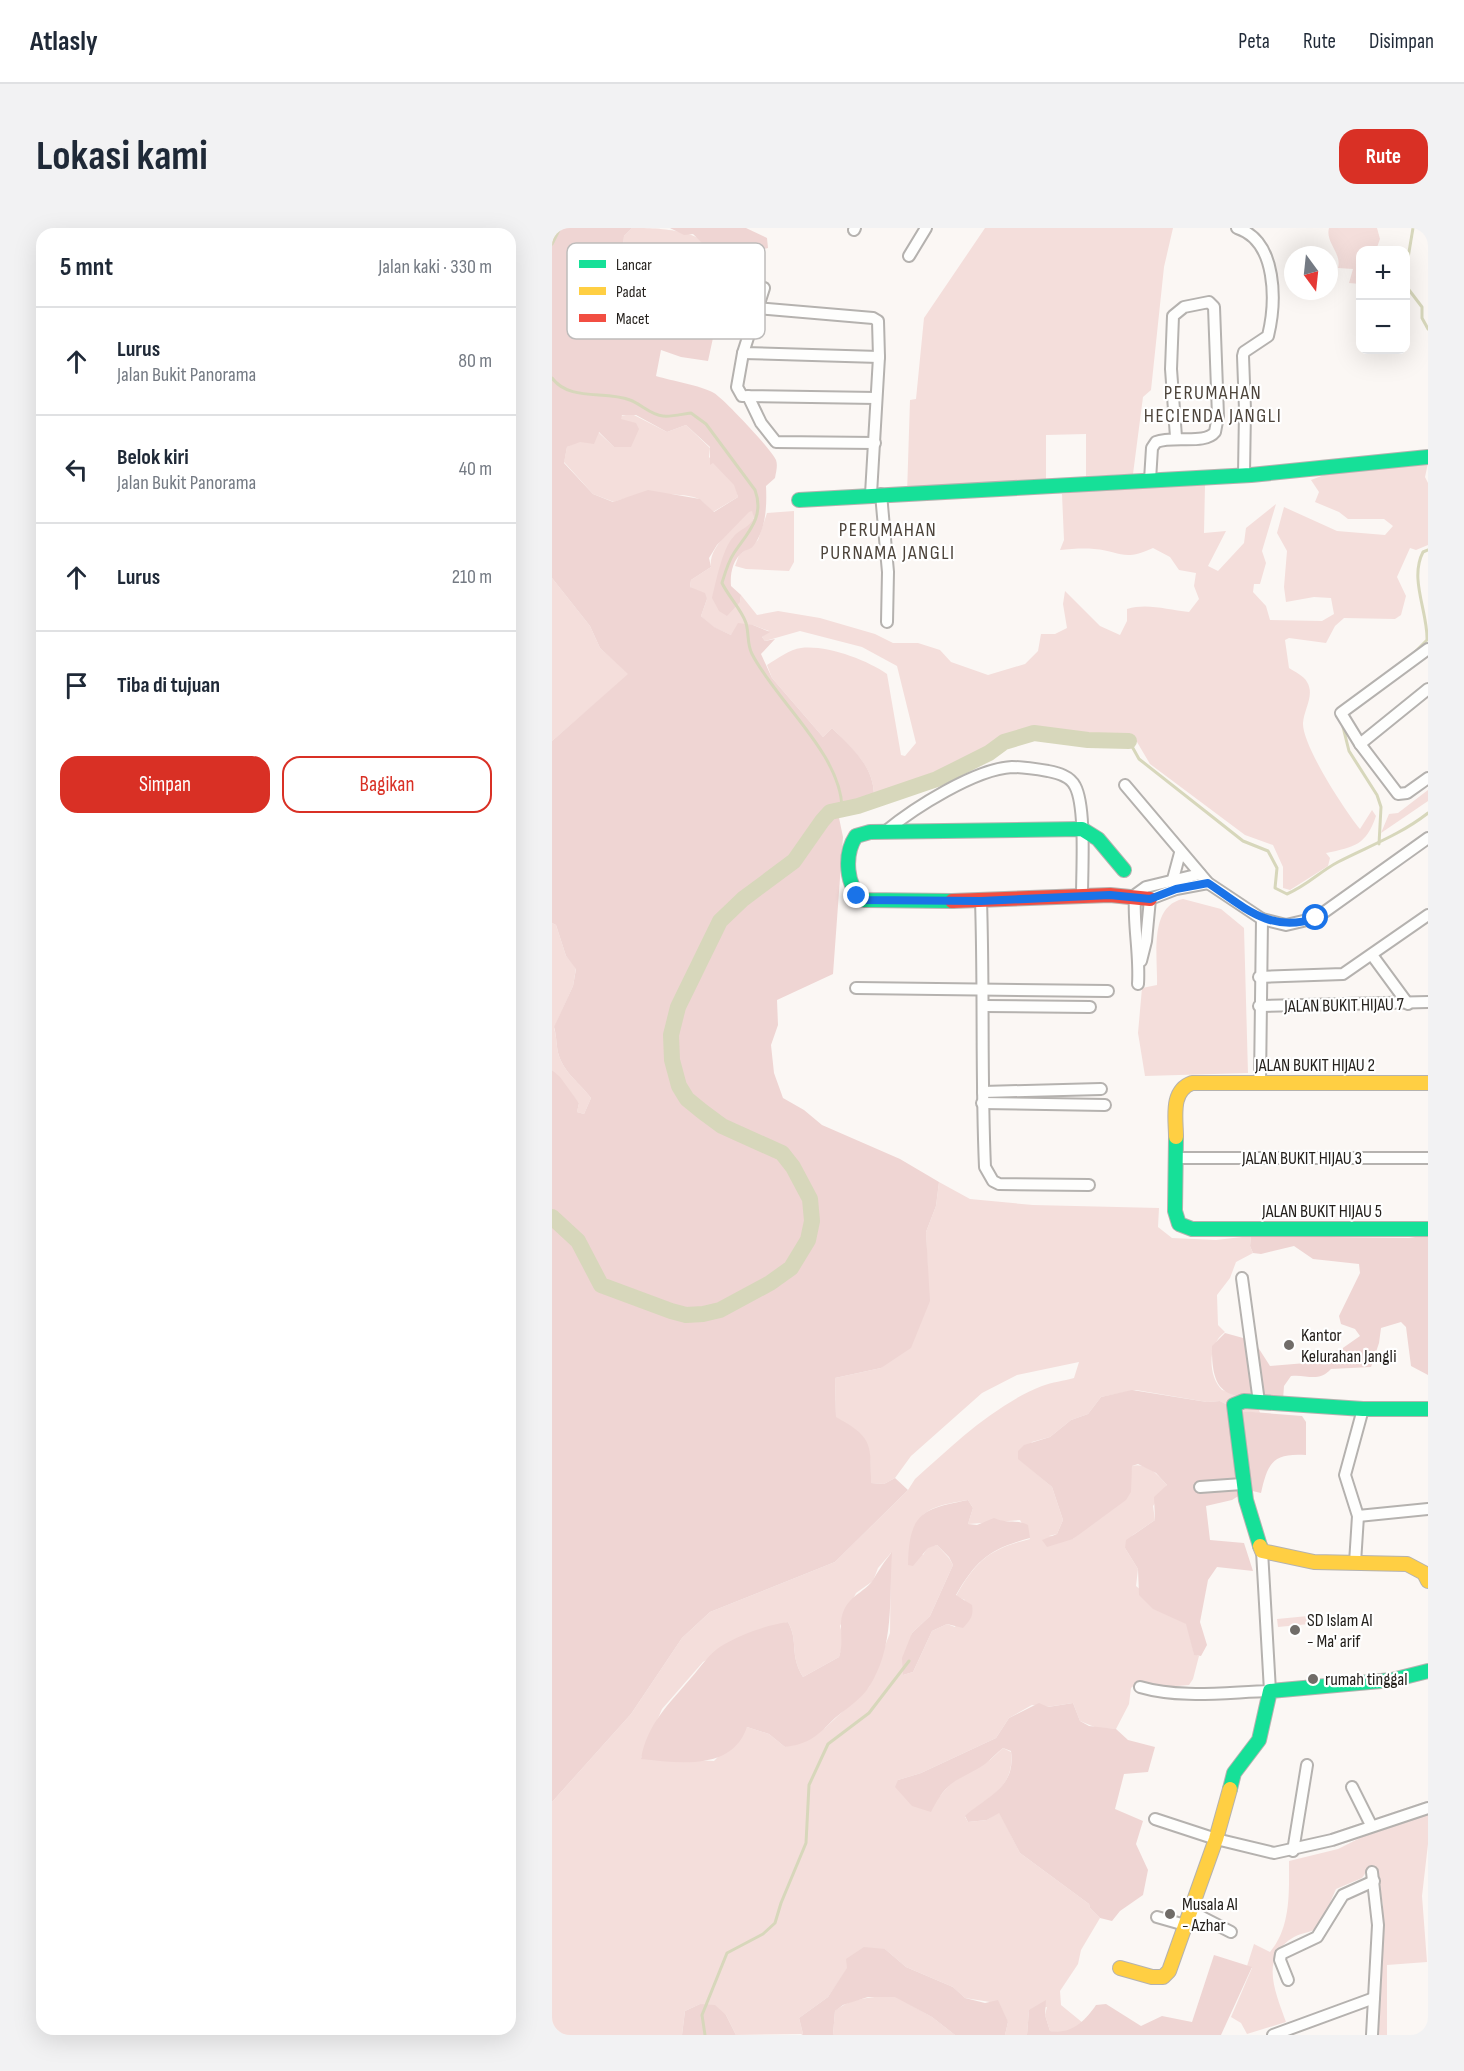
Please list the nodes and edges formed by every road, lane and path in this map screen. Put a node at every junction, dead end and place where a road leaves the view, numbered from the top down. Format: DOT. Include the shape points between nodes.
graph roads {
  1 [pos="926,228"];
  2 [pos="1237,228"];
  3 [pos="909,256"];
  4 [pos="765,309"];
  5 [pos="747,339"];
  6 [pos="742,353"];
  7 [pos="879,357"];
  8 [pos="748,396"];
  9 [pos="876,398"];
  10 [pos="1176,437"];
  11 [pos="875,443"];
  12 [pos="1428,457"];
  13 [pos="1244,474"];
  14 [pos="1150,480"];
  15 [pos="876,494"];
  16 [pos="799,500"];
  17 [pos="887,622"];
  18 [pos="1428,649"];
  19 [pos="1428,689"];
  20 [pos="1360,744"];
  21 [pos="1428,778"];
  22 [pos="1125,784"];
  23 [pos="1082,828"];
  24 [pos="886,831"];
  25 [pos="1428,838"];
  26 [pos="1180,853"];
  27 [pos="1124,870"];
  28 [pos="1200,874"];
  29 [pos="1173,879"];
  30 [pos="1208,883"];
  31 [pos="1082,895"];
  32 [pos="1135,896"];
  33 [pos="1150,899"];
  34 [pos="981,901"];
  35 [pos="1428,915"];
  36 [pos="1262,919"];
  37 [pos="1372,955"];
  38 [pos="1139,967"];
  39 [pos="1259,977"];
  40 [pos="1138,984"];
  41 [pos="856,988"];
  42 [pos="984,988"];
  43 [pos="1108,991"];
  44 [pos="1428,1002"];
  45 [pos="1408,1004"];
  46 [pos="984,1006"];
  47 [pos="1259,1006"];
  48 [pos="1090,1007"];
  49 [pos="1260,1083"];
  50 [pos="1428,1083"];
  51 [pos="1101,1089"];
  52 [pos="983,1097"];
  53 [pos="1105,1105"];
  54 [pos="1176,1158"];
  55 [pos="1428,1158"];
  56 [pos="1089,1185"];
  57 [pos="1428,1229"];
  58 [pos="1242,1278"];
  59 [pos="1259,1402"];
  60 [pos="1363,1409"];
  61 [pos="1428,1409"];
  62 [pos="1242,1484"];
  63 [pos="1200,1487"];
  64 [pos="1428,1509"];
  65 [pos="1358,1516"];
  66 [pos="1262,1551"];
  67 [pos="1355,1563"];
  68 [pos="1422,1567"];
  69 [pos="1428,1581"];
  70 [pos="1428,1671"];
  71 [pos="1140,1687"];
  72 [pos="1270,1691"];
  73 [pos="1306,1765"];
  74 [pos="1352,1787"];
  75 [pos="1428,1808"];
  76 [pos="1155,1819"];
  77 [pos="1371,1825"];
  78 [pos="1216,1839"];
  79 [pos="1293,1851"];
  80 [pos="1190,1911"];
  81 [pos="1157,1917"];
  82 [pos="1185,1925"];
  83 [pos="1231,1932"];
  84 [pos="1120,1968"];
  85 [pos="1287,1980"];
  86 [pos="1374,1998"];
  87 [pos="1273,2035"];
  88 [pos="1372,2035"];
  1 -- 3 [label="street"];
  2 -- 13 [label="street" via="1259,244 1271,271 1272,292 1268,336 1243,356"];
  4 -- 7 [label="street" via="873,318 880,326"];
  5 -- 6 [label="street"];
  6 -- 7 [label="street"];
  6 -- 8 [label="street" via="737,387 738,393"];
  7 -- 9 [label="street"];
  8 -- 9 [label="street"];
  8 -- 11 [label="street" via="776,442"];
  9 -- 11 [label="street"];
  10 -- 10 [label="street" via="1171,369 1173,316 1184,307 1209,302 1214,307 1217,424 1211,437"];
  10 -- 14 [label="street" via="1156,442 1152,448"];
  11 -- 15 [label="street"];
  12 -- 13 [label="street"];
  13 -- 14 [label="street"];
  14 -- 15 [label="street"];
  15 -- 16 [label="street"];
  15 -- 17 [label="street" via="888,572"];
  18 -- 20 [label="street" via="1341,713"];
  19 -- 20 [label="street"];
  20 -- 21 [label="street" via="1394,791 1403,795"];
  22 -- 26 [label="street"];
  23 -- 24 [label="street"];
  23 -- 24 [label="street" via="1076,788 1068,777 1011,767 968,782 910,813"];
  23 -- 27 [label="street" via="1098,839"];
  23 -- 31 [label="street"];
  24 -- 34 [label="street" via="856,836 849,846 854,892 860,899"];
  25 -- 36 [label="street" via="1316,918 1286,925"];
  26 -- 28 [label="street"];
  26 -- 29 [label="street"];
  28 -- 29 [label="street"];
  28 -- 30 [label="street"];
  29 -- 32 [label="street" via="1146,887"];
  30 -- 33 [label="street"];
  30 -- 36 [label="street"];
  31 -- 32 [label="street"];
  31 -- 34 [label="street"];
  32 -- 33 [label="street"];
  32 -- 38 [label="street" via="1133,924"];
  33 -- 38 [label="street"];
  34 -- 42 [label="street"];
  35 -- 37 [label="street"];
  36 -- 39 [label="street"];
  37 -- 39 [label="street" via="1343,974"];
  37 -- 45 [label="street"];
  38 -- 40 [label="street"];
  39 -- 47 [label="street"];
  41 -- 42 [label="street"];
  42 -- 43 [label="street"];
  42 -- 46 [label="street"];
  44 -- 45 [label="street, JALAN BUKIT HIJAU 7"];
  45 -- 47 [label="street, JALAN BUKIT HIJAU 7"];
  46 -- 48 [label="street"];
  46 -- 52 [label="street"];
  47 -- 49 [label="street"];
  49 -- 50 [label="street, JALAN BUKIT HIJAU 2"];
  49 -- 54 [label="street, JALAN BUKIT HIJAU 2" via="1190,1083 1177,1092"];
  51 -- 52 [label="street"];
  52 -- 53 [label="street"];
  52 -- 56 [label="street" via="985,1167 993,1181"];
  54 -- 55 [label="street, JALAN BUKIT HIJAU 3"];
  54 -- 57 [label="street, JALAN BUKIT HIJAU 5" via="1175,1211 1179,1224 1192,1229"];
  58 -- 59 [label="street"];
  59 -- 60 [label="street"];
  59 -- 62 [label="street" via="1238,1402 1233,1407"];
  60 -- 61 [label="street"];
  60 -- 65 [label="street" via="1346,1475"];
  62 -- 63 [label="street"];
  62 -- 66 [label="street"];
  64 -- 65 [label="street"];
  65 -- 67 [label="street"];
  66 -- 67 [label="street" via="1314,1562"];
  66 -- 72 [label="street"];
  67 -- 68 [label="street" via="1393,1562"];
  68 -- 69 [label="street"];
  70 -- 72 [label="street" via="1392,1680"];
  71 -- 72 [label="street" via="1184,1693"];
  72 -- 78 [label="street" via="1259,1740 1234,1773"];
  73 -- 79 [label="street"];
  74 -- 77 [label="street"];
  75 -- 77 [label="street"];
  76 -- 78 [label="street"];
  77 -- 79 [label="street"];
  78 -- 79 [label="street" via="1263,1851"];
  78 -- 80 [label="street"];
  80 -- 82 [label="street"];
  80 -- 83 [label="street"];
  81 -- 82 [label="street"];
  82 -- 84 [label="street" via="1167,1974 1152,1977"];
  85 -- 86 [label="street" via="1281,1954 1322,1933 1343,1895 1373,1877 1378,1925"];
  86 -- 87 [label="street"];
  86 -- 88 [label="street"];
}
